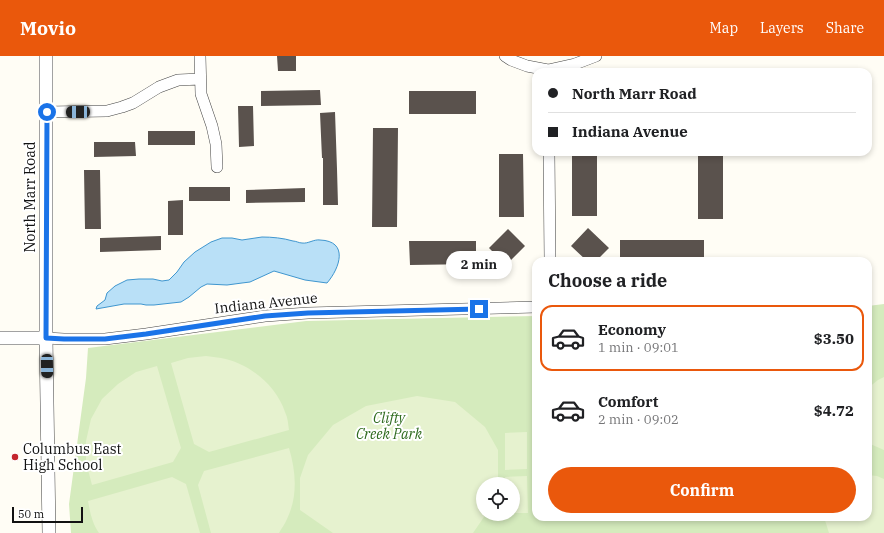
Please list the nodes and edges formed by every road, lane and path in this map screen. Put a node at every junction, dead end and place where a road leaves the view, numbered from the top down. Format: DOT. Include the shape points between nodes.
graph roads {
  1 [pos="46,56"];
  2 [pos="200,56"];
  3 [pos="504,56"];
  4 [pos="596,56"];
  5 [pos="535,68"];
  6 [pos="560,68"];
  7 [pos="200,79"];
  8 [pos="47,112"];
  9 [pos="549,156"];
  10 [pos="217,167"];
  11 [pos="550,257"];
  12 [pos="532,307"];
  13 [pos="0,338"];
  14 [pos="46,338"];
  15 [pos="49,533"];
  1 -- 8 [label="street, North Marr Road"];
  2 -- 7 [label="street"];
  3 -- 5 [label="street"];
  4 -- 6 [label="street"];
  7 -- 8 [label="street" via="178,80 134,103 107,111"];
  7 -- 10 [label="street" via="201,94 216,144"];
  8 -- 14 [label="street, North Marr Road"];
  9 -- 11 [label="street"];
  12 -- 14 [label="street, Indiana Avenue" via="308,313 265,316 105,339"];
  13 -- 14 [label="street, Indiana Avenue"];
  14 -- 15 [label="street, North Marr Road"];
}
